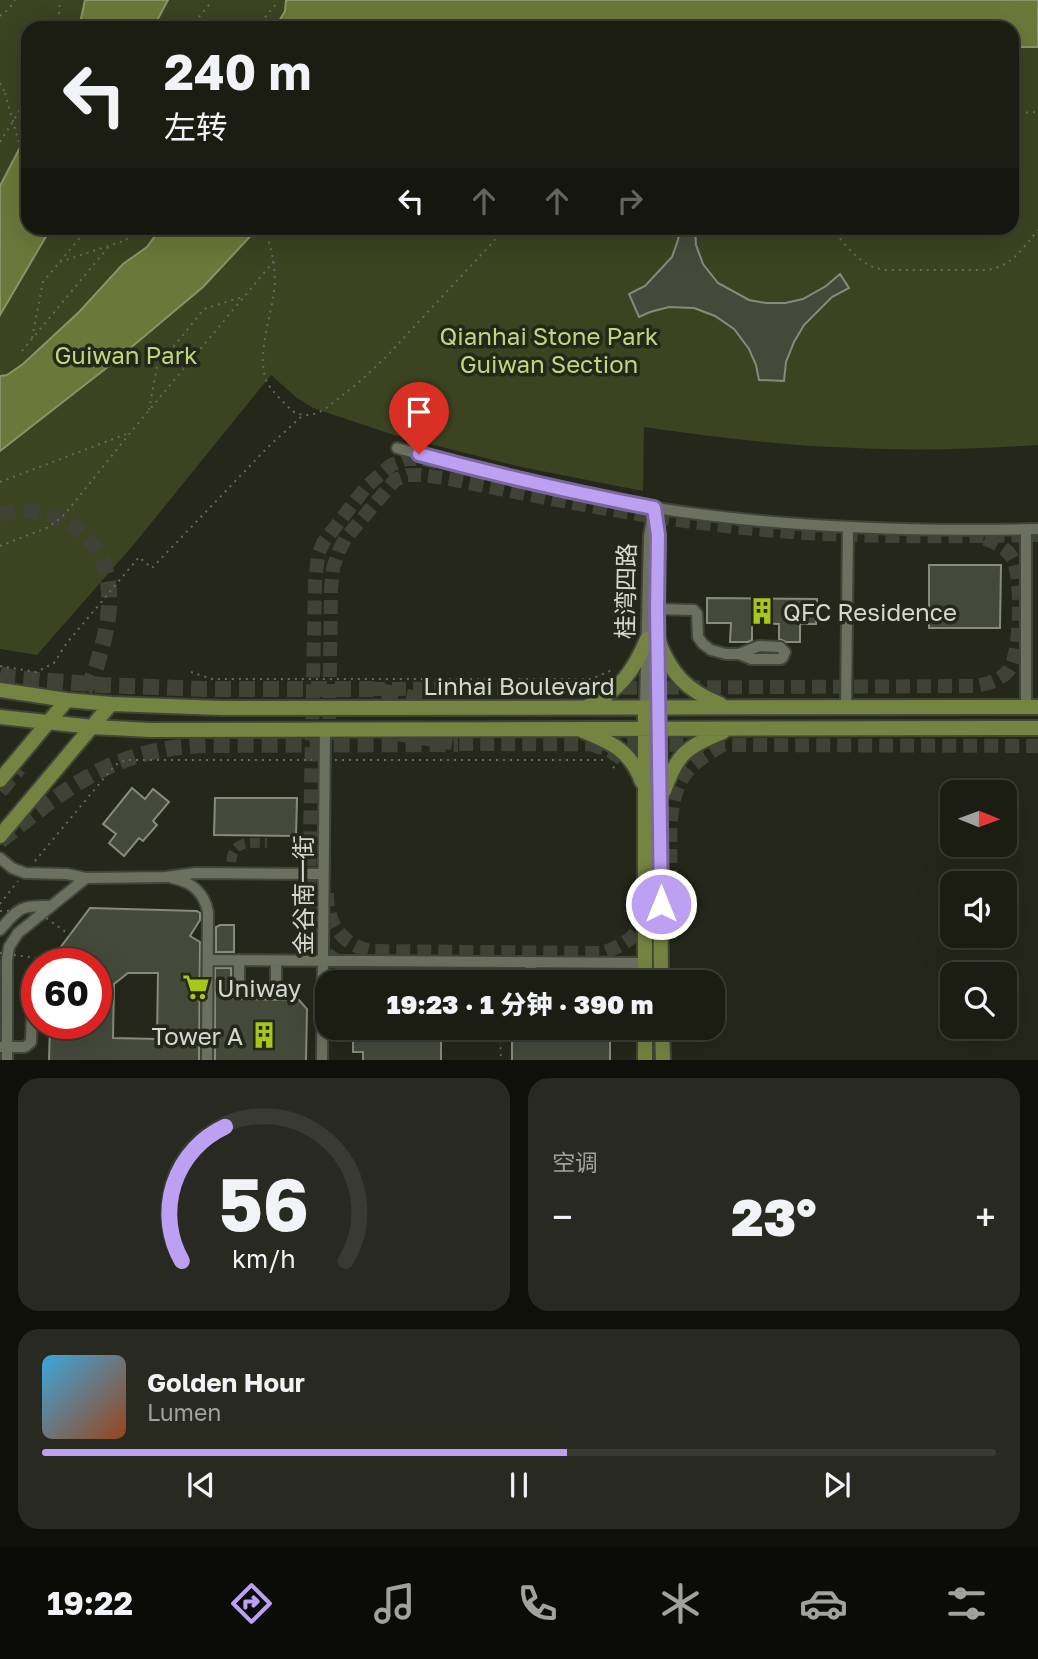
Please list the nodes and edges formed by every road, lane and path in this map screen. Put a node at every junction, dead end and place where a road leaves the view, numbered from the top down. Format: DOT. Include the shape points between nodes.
graph roads {
  1 [pos="15,0"];
  2 [pos="60,0"];
  3 [pos="212,1"];
  4 [pos="277,3"];
  5 [pos="0,16"];
  6 [pos="58,21"];
  7 [pos="196,21"];
  8 [pos="262,21"];
  9 [pos="0,83"];
  10 [pos="3,89"];
  11 [pos="0,92"];
  12 [pos="21,108"];
  13 [pos="1038,112"];
  14 [pos="1019,113"];
  15 [pos="0,142"];
  16 [pos="21,150"];
  17 [pos="1038,230"];
  18 [pos="82,235"];
  19 [pos="130,235"];
  20 [pos="266,235"];
  21 [pos="500,235"];
  22 [pos="837,235"];
  23 [pos="110,246"];
  24 [pos="274,261"];
  25 [pos="59,263"];
  26 [pos="243,297"];
  27 [pos="32,340"];
  28 [pos="22,351"];
  29 [pos="148,412"];
  30 [pos="302,415"];
  31 [pos="130,433"];
  32 [pos="397,448"];
  33 [pos="0,482"];
  34 [pos="654,508"];
  35 [pos="848,527"];
  36 [pos="1032,530"];
  37 [pos="0,545"];
  38 [pos="657,609"];
  39 [pos="652,640"];
  40 [pos="739,654"];
  41 [pos="0,666"];
  42 [pos="612,670"];
  43 [pos="191,672"];
  44 [pos="0,690"];
  45 [pos="67,700"];
  46 [pos="111,704"];
  47 [pos="587,707"];
  48 [pos="727,707"];
  49 [pos="1032,707"];
  50 [pos="652,708"];
  51 [pos="846,708"];
  52 [pos="0,717"];
  53 [pos="49,723"];
  54 [pos="93,727"];
  55 [pos="575,728"];
  56 [pos="1038,728"];
  57 [pos="325,729"];
  58 [pos="652,729"];
  59 [pos="732,729"];
  60 [pos="324,760"];
  61 [pos="604,760"];
  62 [pos="0,780"];
  63 [pos="645,800"];
  64 [pos="660,802"];
  65 [pos="0,836"];
  66 [pos="0,858"];
  67 [pos="25,873"];
  68 [pos="323,874"];
  69 [pos="166,877"];
  70 [pos="86,878"];
  71 [pos="0,904"];
  72 [pos="50,906"];
  73 [pos="0,911"];
  74 [pos="0,930"];
  75 [pos="70,934"];
  76 [pos="2,957"];
  77 [pos="21,958"];
  78 [pos="208,960"];
  79 [pos="239,960"];
  80 [pos="276,961"];
  81 [pos="323,961"];
  82 [pos="531,962"];
  83 [pos="645,963"];
  84 [pos="531,970"];
  85 [pos="645,970"];
  86 [pos="661,970"];
  87 [pos="31,1039"];
  88 [pos="500,1040"];
  89 [pos="645,1040"];
  90 [pos="662,1040"];
  91 [pos="3,1047"];
  92 [pos="7,1060"];
  93 [pos="207,1060"];
  94 [pos="322,1060"];
  95 [pos="500,1060"];
  96 [pos="645,1060"];
  97 [pos="663,1060"];
  1 -- 5 [label="path"];
  2 -- 6 [label="path"];
  3 -- 7 [label="path"];
  4 -- 8 [label="path"];
  9 -- 10 [label="path"];
  10 -- 11 [label="path"];
  10 -- 16 [label="path, bridge"];
  12 -- 15 [label="path"];
  13 -- 14 [label="path"];
  17 -- 22 [label="path" via="1013,260 988,270 870,267"];
  18 -- 25 [label="path"];
  19 -- 23 [label="path"];
  20 -- 24 [label="path"];
  21 -- 30 [label="path" via="376,366 325,409"];
  23 -- 25 [label="path"];
  23 -- 27 [label="path"];
  24 -- 26 [label="path"];
  24 -- 30 [label="path" via="265,376 292,411"];
  25 -- 27 [label="path" via="43,282"];
  26 -- 29 [label="path"];
  26 -- 29 [label="path" via="204,309 157,367"];
  27 -- 28 [label="path"];
  29 -- 31 [label="path"];
  30 -- 41 [label="path" via="152,568 139,557 54,663 36,672"];
  31 -- 33 [label="path"];
  31 -- 37 [label="path" via="56,522"];
  32 -- 34 [label="street"];
  34 -- 35 [label="street"];
  34 -- 38 [label="street, 桂湾四路"];
  34 -- 39 [label="street, 桂湾四路" via="649,536"];
  35 -- 36 [label="street"];
  35 -- 51 [label="street"];
  36 -- 49 [label="street"];
  38 -- 39 [label="street, 桂湾四路"];
  38 -- 40 [label="street" via="694,610 696,632 703,644 720,653"];
  39 -- 47 [label="main road" via="622,682"];
  39 -- 48 [label="main road" via="681,681"];
  39 -- 50 [label="street, 桂湾四路"];
  42 -- 43 [label="path" via="591,679 212,679"];
  44 -- 45 [label="main road, Linhai Boulevard"];
  45 -- 46 [label="main road, Linhai Boulevard"];
  45 -- 53 [label="main road"];
  46 -- 47 [label="main road, Linhai Boulevard"];
  46 -- 54 [label="main road"];
  47 -- 50 [label="main road, Linhai Boulevard"];
  48 -- 50 [label="main road, Linhai Boulevard"];
  48 -- 51 [label="main road, Linhai Boulevard"];
  49 -- 51 [label="main road, Linhai Boulevard"];
  50 -- 58 [label="main road, 桂湾四路"];
  52 -- 53 [label="main road, Linhai Boulevard"];
  53 -- 54 [label="main road, Linhai Boulevard"];
  53 -- 62 [label="main road"];
  54 -- 57 [label="main road, Linhai Boulevard"];
  54 -- 65 [label="main road"];
  55 -- 57 [label="main road, Linhai Boulevard"];
  55 -- 58 [label="main road, Linhai Boulevard"];
  55 -- 63 [label="main road" via="608,741 629,757 637,768"];
  56 -- 59 [label="main road, Linhai Boulevard"];
  57 -- 60 [label="street, 金谷南一街"];
  58 -- 59 [label="main road, Linhai Boulevard"];
  58 -- 63 [label="main road, 桂湾四路"];
  58 -- 64 [label="main road, 桂湾四路"];
  59 -- 64 [label="main road" via="681,755"];
  60 -- 61 [label="path"];
  60 -- 67 [label="path" via="126,760 115,765"];
  60 -- 68 [label="street, 金谷南一街"];
  63 -- 83 [label="main road, 桂湾四路"];
  64 -- 86 [label="main road, 桂湾四路"];
  66 -- 67 [label="street"];
  67 -- 70 [label="street"];
  67 -- 71 [label="path"];
  68 -- 69 [label="street" via="231,868"];
  68 -- 81 [label="street, 金谷南一街"];
  69 -- 70 [label="street"];
  69 -- 78 [label="street" via="189,883 202,894 208,912"];
  70 -- 72 [label="street"];
  72 -- 74 [label="street" via="19,909"];
  72 -- 76 [label="street" via="18,933"];
  73 -- 75 [label="path, bridge" via="34,910"];
  76 -- 77 [label="path, bridge"];
  76 -- 91 [label="street"];
  78 -- 79 [label="street"];
  78 -- 93 [label="street"];
  79 -- 80 [label="street"];
  79 -- 80 [label="street" via="239,990 276,990"];
  80 -- 81 [label="street"];
  81 -- 82 [label="street"];
  81 -- 94 [label="street, 金谷南一街"];
  82 -- 83 [label="street"];
  82 -- 84 [label="street"];
  83 -- 85 [label="main road, 桂湾四路"];
  87 -- 91 [label="street" via="24,1047"];
  88 -- 95 [label="path"];
  89 -- 96 [label="main road"];
  90 -- 97 [label="main road"];
  91 -- 92 [label="street"];
}
